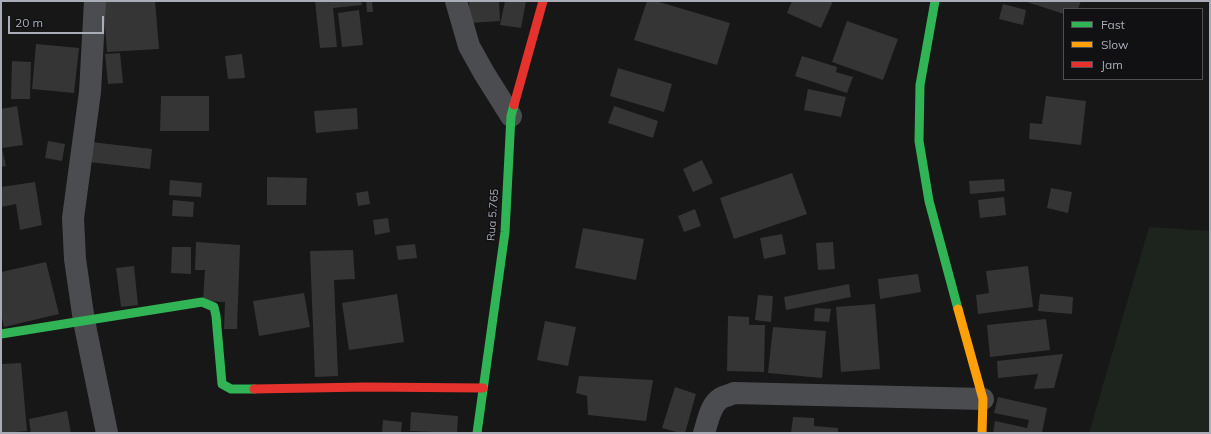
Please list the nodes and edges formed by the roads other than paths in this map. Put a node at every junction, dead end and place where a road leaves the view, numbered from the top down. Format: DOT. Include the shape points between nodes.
graph roads {
  1 [pos="95,1"];
  2 [pos="456,1"];
  3 [pos="543,1"];
  4 [pos="934,1"];
  5 [pos="511,116"];
  6 [pos="84,321"];
  7 [pos="1,334"];
  8 [pos="483,388"];
  9 [pos="983,399"];
  10 [pos="107,433"];
  11 [pos="477,433"];
  12 [pos="704,433"];
  13 [pos="982,433"];
  1 -- 6 [label="street" via="90,92 73,218 75,260"];
  2 -- 5 [label="street" via="470,46"];
  3 -- 5 [label="street, Rua 5.765"];
  4 -- 9 [label="street" via="920,86 919,141 929,201"];
  5 -- 8 [label="street, Rua 5.765" via="505,232"];
  6 -- 7 [label="street"];
  6 -- 8 [label="street" via="202,302 214,307 217,317 219,370 222,384 231,389"];
  6 -- 10 [label="street"];
  8 -- 11 [label="street, Rua 5.765"];
  9 -- 12 [label="street" via="734,393 721,398 714,405"];
  9 -- 13 [label="street"];
}
